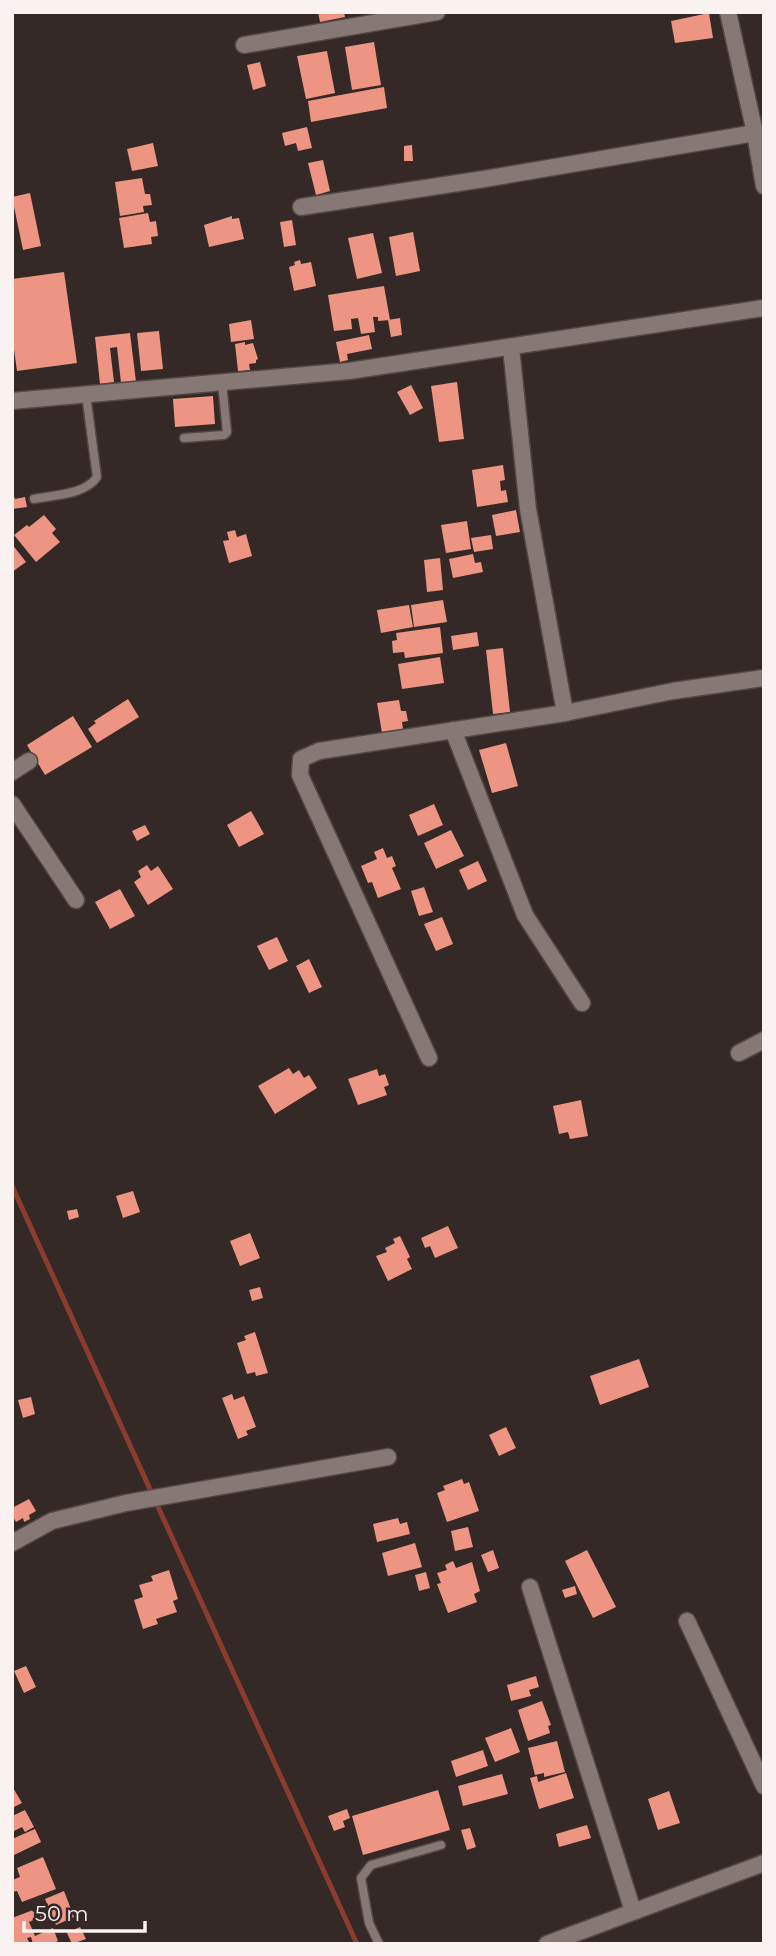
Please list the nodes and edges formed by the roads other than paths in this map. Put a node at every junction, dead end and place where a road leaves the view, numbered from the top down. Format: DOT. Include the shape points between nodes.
graph roads {
  1 [pos="437,12"];
  2 [pos="728,12"];
  3 [pos="244,45"];
  4 [pos="755,133"];
  5 [pos="764,186"];
  6 [pos="301,207"];
  7 [pos="764,308"];
  8 [pos="511,348"];
  9 [pos="222,383"];
  10 [pos="86,395"];
  11 [pos="12,401"];
  12 [pos="184,438"];
  13 [pos="34,499"];
  14 [pos="764,678"];
  15 [pos="565,713"];
  16 [pos="453,730"];
  17 [pos="29,761"];
  18 [pos="12,772"];
  19 [pos="12,804"];
  20 [pos="76,900"];
  21 [pos="582,1003"];
  22 [pos="764,1040"];
  23 [pos="739,1053"];
  24 [pos="429,1058"];
  25 [pos="388,1457"];
  26 [pos="12,1543"];
  27 [pos="530,1587"];
  28 [pos="687,1621"];
  29 [pos="764,1786"];
  30 [pos="441,1845"];
  31 [pos="764,1863"];
  32 [pos="633,1911"];
  33 [pos="379,1944"];
  34 [pos="547,1944"];
  1 -- 3 [label="street"];
  2 -- 4 [label="street"];
  4 -- 5 [label="street"];
  4 -- 6 [label="street"];
  7 -- 8 [label="street"];
  8 -- 9 [label="street"];
  8 -- 15 [label="street" via="528,509"];
  9 -- 10 [label="street"];
  9 -- 12 [label="lane" via="227,432"];
  10 -- 11 [label="street"];
  10 -- 13 [label="lane" via="97,477 75,491"];
  14 -- 15 [label="street"];
  15 -- 16 [label="street"];
  16 -- 21 [label="street" via="525,915"];
  16 -- 24 [label="street" via="319,751 299,764 300,775"];
  17 -- 18 [label="street"];
  19 -- 20 [label="street"];
  22 -- 23 [label="street"];
  25 -- 26 [label="street" via="52,1521"];
  27 -- 32 [label="street"];
  28 -- 29 [label="street"];
  30 -- 33 [label="lane" via="371,1865 361,1878 369,1923"];
  31 -- 32 [label="street"];
  32 -- 34 [label="street"];
}
